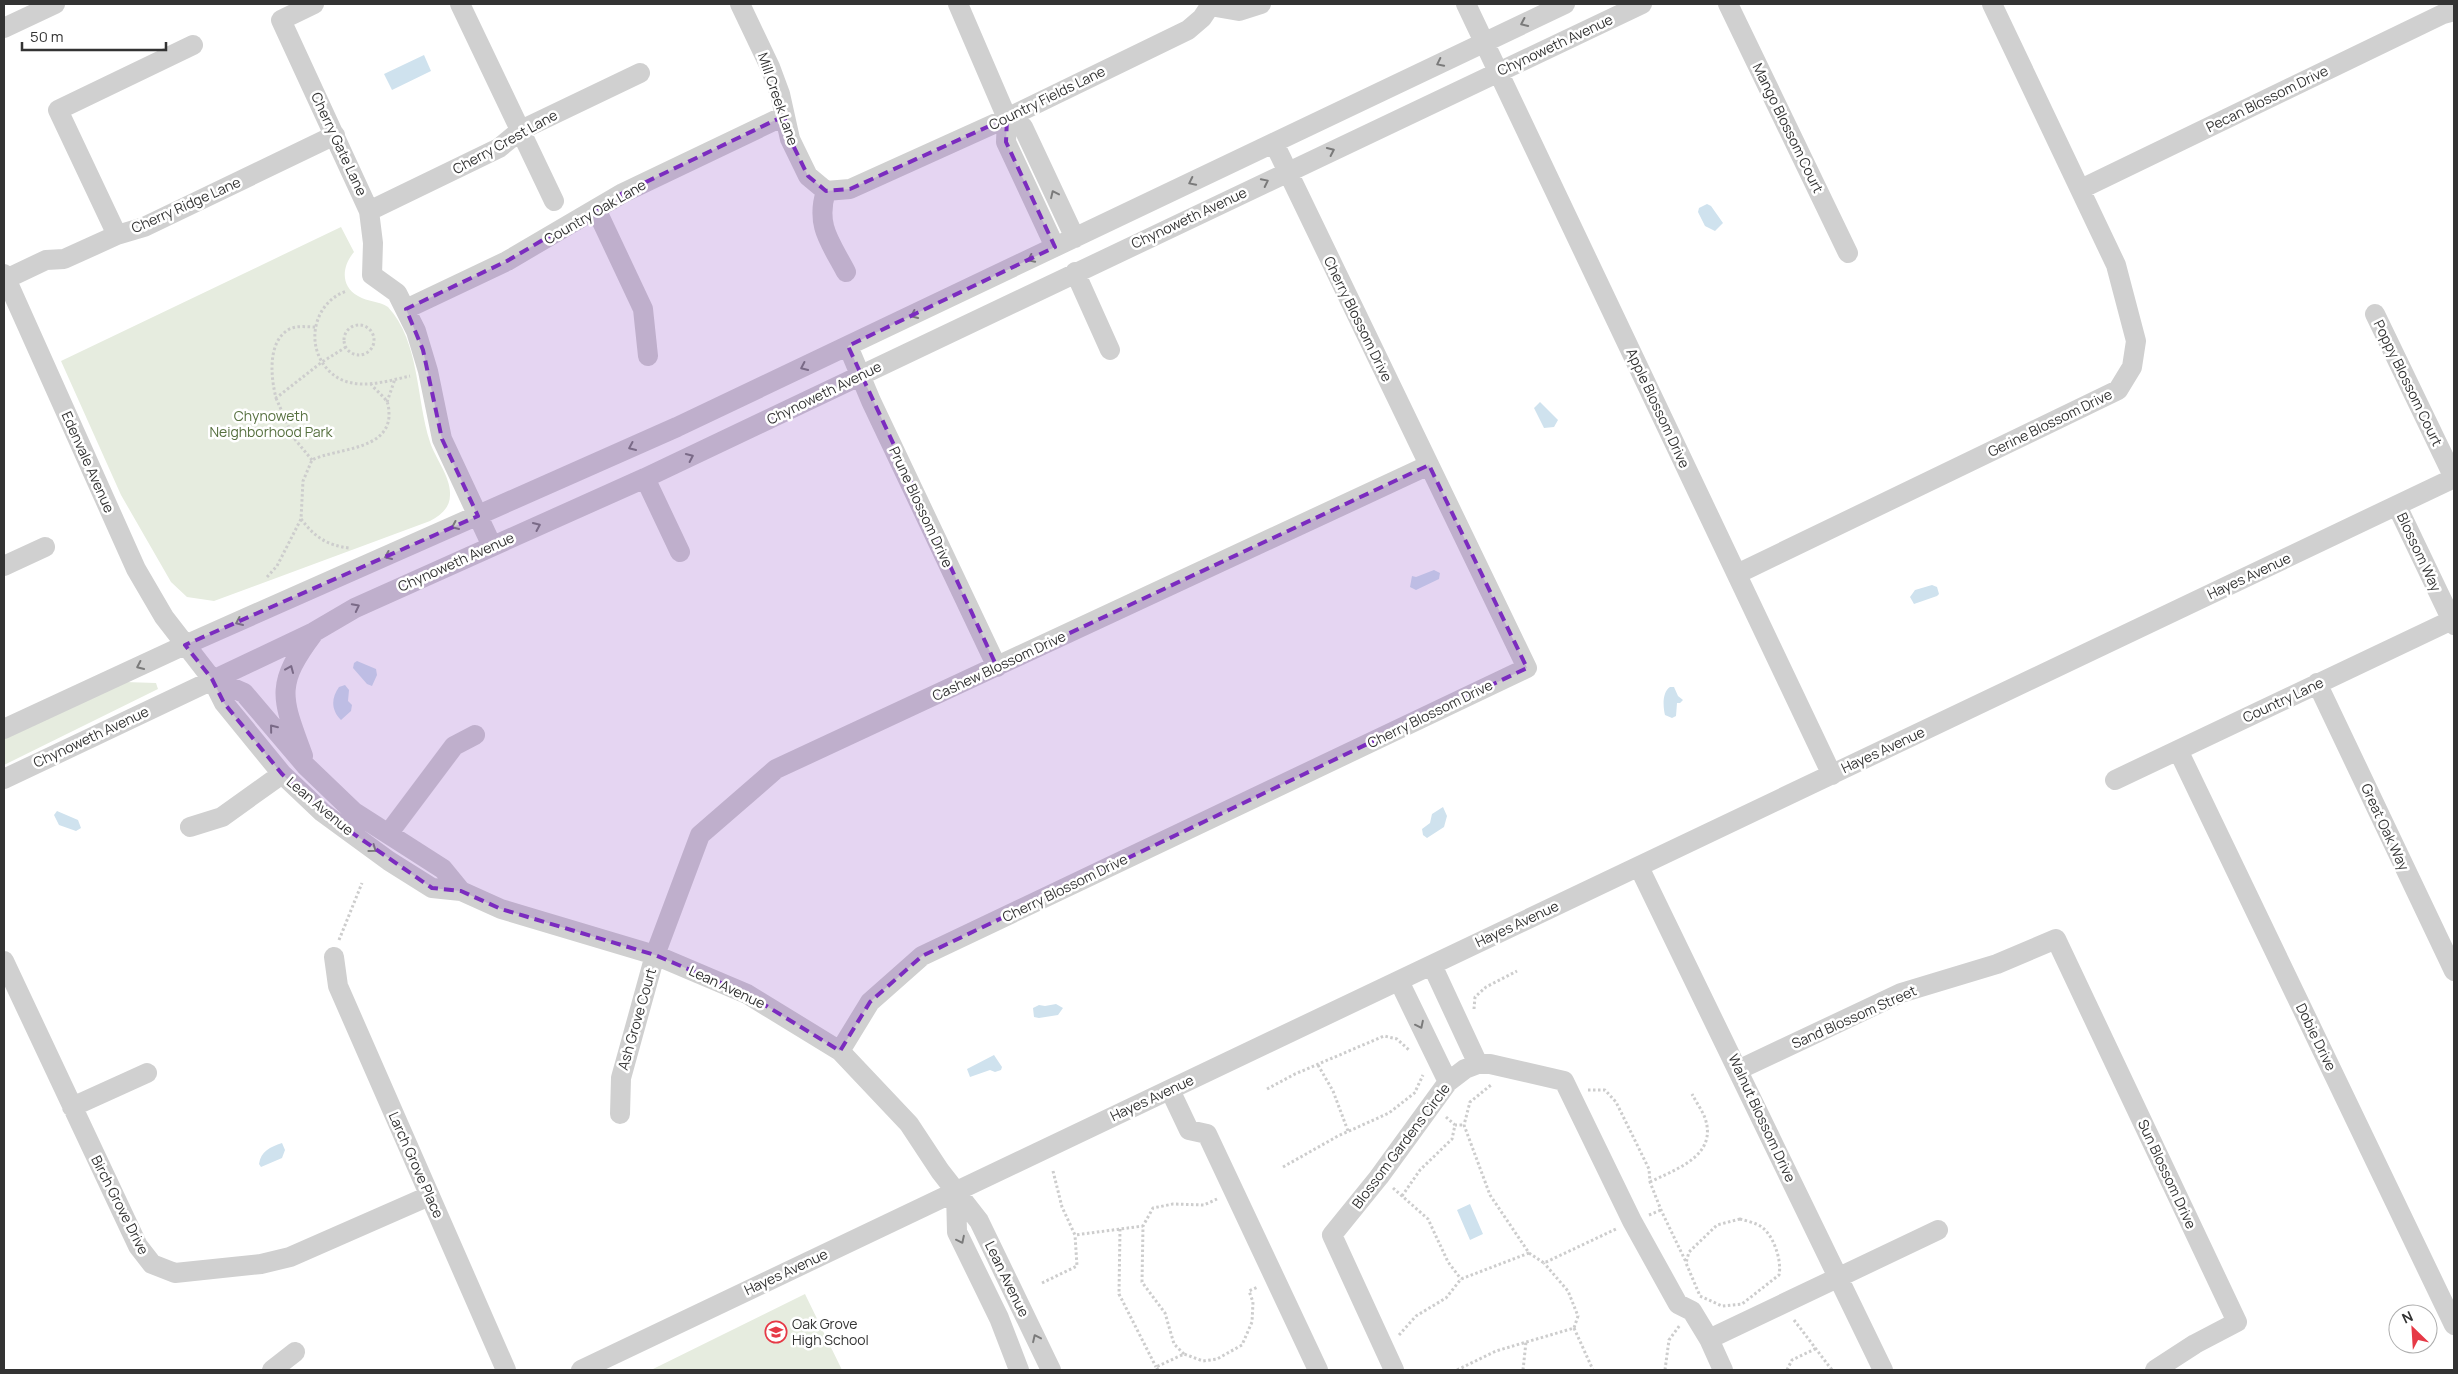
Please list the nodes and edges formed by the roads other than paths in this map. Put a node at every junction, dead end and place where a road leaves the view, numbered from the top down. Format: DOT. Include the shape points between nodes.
graph roads {
  1 [pos="54,4"];
  2 [pos="314,4"];
  3 [pos="460,4"];
  4 [pos="740,4"];
  5 [pos="958,4"];
  6 [pos="1261,4"];
  7 [pos="1466,4"];
  8 [pos="1565,4"];
  9 [pos="1642,4"];
  10 [pos="1728,4"];
  11 [pos="1992,4"];
  12 [pos="1210,5"];
  13 [pos="2454,11"];
  14 [pos="4,28"];
  15 [pos="1484,42"];
  16 [pos="193,45"];
  17 [pos="1498,72"];
  18 [pos="640,73"];
  19 [pos="784,116"];
  20 [pos="1007,118"];
  21 [pos="522,130"];
  22 [pos="336,135"];
  23 [pos="1274,143"];
  24 [pos="1287,172"];
  25 [pos="2081,189"];
  26 [pos="826,192"];
  27 [pos="554,201"];
  28 [pos="596,209"];
  29 [pos="369,211"];
  30 [pos="117,235"];
  31 [pos="1075,238"];
  32 [pos="1056,247"];
  33 [pos="1848,253"];
  34 [pos="846,272"];
  35 [pos="1075,272"];
  36 [pos="5,276"];
  37 [pos="406,308"];
  38 [pos="2375,314"];
  39 [pos="848,346"];
  40 [pos="1110,350"];
  41 [pos="648,356"];
  42 [pos="861,374"];
  43 [pos="1429,466"];
  44 [pos="646,478"];
  45 [pos="2454,478"];
  46 [pos="2397,506"];
  47 [pos="478,516"];
  48 [pos="492,546"];
  49 [pos="45,547"];
  50 [pos="680,552"];
  51 [pos="4,566"];
  52 [pos="1737,574"];
  53 [pos="2453,622"];
  54 [pos="314,632"];
  55 [pos="185,645"];
  56 [pos="998,667"];
  57 [pos="212,679"];
  58 [pos="2317,684"];
  59 [pos="4,729"];
  60 [pos="475,735"];
  61 [pos="2178,750"];
  62 [pos="306,766"];
  63 [pos="282,774"];
  64 [pos="1832,774"];
  65 [pos="4,779"];
  66 [pos="2115,780"];
  67 [pos="190,827"];
  68 [pos="388,834"];
  69 [pos="1640,866"];
  70 [pos="461,891"];
  71 [pos="2056,939"];
  72 [pos="655,955"];
  73 [pos="334,957"];
  74 [pos="4,961"];
  75 [pos="1432,965"];
  76 [pos="2454,971"];
  77 [pos="1399,981"];
  78 [pos="840,1051"];
  79 [pos="1478,1064"];
  80 [pos="1738,1070"];
  81 [pos="147,1073"];
  82 [pos="1448,1082"];
  83 [pos="1170,1090"];
  84 [pos="72,1107"];
  85 [pos="620,1114"];
  86 [pos="956,1192"];
  87 [pos="429,1196"];
  88 [pos="1938,1230"];
  89 [pos="1838,1278"];
  90 [pos="2454,1325"];
  91 [pos="1710,1339"];
  92 [pos="295,1352"];
  93 [pos="1312,1368"];
  94 [pos="272,1370"];
  95 [pos="506,1370"];
  96 [pos="580,1370"];
  97 [pos="1019,1370"];
  98 [pos="1051,1370"];
  99 [pos="1394,1370"];
  100 [pos="1723,1370"];
  101 [pos="1883,1370"];
  102 [pos="2154,1370"];
  1 -- 14 [label="street"];
  2 -- 22 [label="street, Cherry Gate Lane" via="281,20"];
  3 -- 21 [label="street"];
  4 -- 19 [label="street, Mill Creek Lane" via="770,67"];
  5 -- 20 [label="street"];
  6 -- 12 [label="street, Country Fields Lane" via="1239,11"];
  7 -- 15 [label="street, Apple Blossom Drive"];
  8 -- 15 [label="street, one-way"];
  9 -- 17 [label="street, Chynoweth Avenue"];
  10 -- 33 [label="street, Mango Blossom Court"];
  11 -- 25 [label="street, Gerine Blossom Drive"];
  12 -- 20 [label="street, Country Fields Lane" via="1202,18 1188,30"];
  13 -- 25 [label="street, Pecan Blossom Drive"];
  15 -- 17 [label="street, Apple Blossom Drive"];
  15 -- 23 [label="street, one-way"];
  16 -- 30 [label="street" via="58,110"];
  24 -- 17 [label="street, Chynoweth Avenue, one-way"];
  17 -- 52 [label="street, Apple Blossom Drive"];
  18 -- 21 [label="street, Cherry Crest Lane"];
  19 -- 26 [label="street, Mill Creek Lane" via="790,139 808,176"];
  19 -- 28 [label="street, Country Oak Lane"];
  20 -- 26 [label="street, Country Fields Lane" via="850,190"];
  31 -- 20 [label="street, one-way" via="1023,127"];
  20 -- 32 [label="street" via="1006,142"];
  21 -- 27 [label="street"];
  21 -- 29 [label="street, Cherry Crest Lane" via="499,148"];
  22 -- 29 [label="street, Cherry Gate Lane"];
  22 -- 30 [label="street, Cherry Ridge Lane" via="144,227"];
  23 -- 24 [label="street, Cherry Blossom Drive"];
  23 -- 31 [label="street, one-way"];
  35 -- 24 [label="street, Chynoweth Avenue, one-way"];
  24 -- 43 [label="street, Cherry Blossom Drive"];
  25 -- 52 [label="street, Gerine Blossom Drive" via="2116,265 2136,341 2132,367 2118,390"];
  26 -- 34 [label="street" via="822,204 822,225"];
  28 -- 37 [label="street, Country Oak Lane" via="507,261"];
  28 -- 41 [label="street" via="643,309"];
  29 -- 37 [label="street, Cherry Gate Lane" via="372,275 397,293"];
  30 -- 36 [label="street, Cherry Ridge Lane" via="64,259 46,260"];
  31 -- 32 [label="street"];
  32 -- 39 [label="street, one-way"];
  35 -- 40 [label="street"];
  35 -- 42 [label="street, Chynoweth Avenue"];
  36 -- 55 [label="street, Edenvale Avenue" via="136,569"];
  37 -- 47 [label="street" via="423,350 442,439"];
  38 -- 45 [label="street, Poppy Blossom Court"];
  39 -- 42 [label="street, Prune Blossom Drive"];
  39 -- 47 [label="street, one-way"];
  44 -- 42 [label="street, Chynoweth Avenue, one-way"];
  42 -- 56 [label="street, Prune Blossom Drive"];
  43 -- 56 [label="street, Cashew Blossom Drive"];
  43 -- 78 [label="street, Cherry Blossom Drive" via="1527,668 922,956 870,1002"];
  48 -- 44 [label="street, Chynoweth Avenue, one-way"];
  44 -- 50 [label="street"];
  45 -- 46 [label="street, Hayes Avenue"];
  46 -- 53 [label="street, Blossom Way"];
  46 -- 64 [label="street, Hayes Avenue"];
  47 -- 48 [label="street"];
  47 -- 55 [label="street, one-way"];
  54 -- 48 [label="street, Chynoweth Avenue, one-way" via="355,608"];
  49 -- 51 [label="street"];
  52 -- 64 [label="street, Apple Blossom Drive"];
  53 -- 58 [label="street, Country Lane"];
  54 -- 57 [label="street, Chynoweth Avenue"];
  62 -- 54 [label="street, one-way" via="284,690 294,659"];
  55 -- 57 [label="street, Lean Avenue"];
  55 -- 59 [label="street, one-way"];
  56 -- 72 [label="street, Cashew Blossom Drive" via="776,769 700,834"];
  62 -- 57 [label="street, Lean Avenue, one-way" via="244,693"];
  57 -- 63 [label="street, Lean Avenue" via="224,703"];
  57 -- 65 [label="street, Chynoweth Avenue"];
  58 -- 61 [label="street, Country Lane"];
  58 -- 76 [label="street, Great Oak Way"];
  60 -- 68 [label="street" via="454,746"];
  61 -- 66 [label="street, Country Lane"];
  61 -- 90 [label="street, Dobie Drive"];
  62 -- 68 [label="street, Lean Avenue" via="354,812"];
  63 -- 67 [label="street" via="222,817"];
  63 -- 70 [label="street, Lean Avenue, one-way" via="322,812 389,861 432,888"];
  64 -- 69 [label="street, Hayes Avenue"];
  68 -- 70 [label="street, Lean Avenue" via="443,869"];
  69 -- 75 [label="street, Hayes Avenue"];
  69 -- 80 [label="street, Walnut Blossom Drive"];
  70 -- 72 [label="street, Lean Avenue" via="502,909"];
  71 -- 80 [label="street, Sand Blossom Street" via="1997,964 1901,992"];
  71 -- 102 [label="street, Sun Blossom Drive" via="2237,1322"];
  72 -- 78 [label="street, Lean Avenue" via="747,994"];
  72 -- 85 [label="street, Ash Grove Court" via="620,1078"];
  73 -- 87 [label="street, Larch Grove Place" via="338,986"];
  74 -- 84 [label="street, Birch Grove Drive"];
  75 -- 77 [label="street, Hayes Avenue"];
  75 -- 79 [label="street"];
  77 -- 82 [label="street, one-way"];
  77 -- 83 [label="street, Hayes Avenue"];
  78 -- 86 [label="street, Lean Avenue" via="909,1124"];
  79 -- 82 [label="street, Blossom Gardens Circle"];
  79 -- 91 [label="street" via="1564,1081 1632,1221 1678,1304 1696,1303"];
  80 -- 89 [label="street, Walnut Blossom Drive"];
  81 -- 84 [label="street"];
  82 -- 99 [label="street, Blossom Gardens Circle" via="1332,1235"];
  83 -- 86 [label="street, Hayes Avenue"];
  83 -- 93 [label="street" via="1189,1130 1207,1134"];
  84 -- 87 [label="street, Birch Grove Drive" via="143,1254 152,1264 175,1273 261,1264 290,1257"];
  86 -- 96 [label="street, Hayes Avenue"];
  86 -- 97 [label="street, Lean Avenue, one-way" via="957,1232 999,1318"];
  98 -- 86 [label="street, Lean Avenue, one-way" via="979,1221"];
  87 -- 95 [label="street, Larch Grove Place"];
  88 -- 89 [label="street"];
  89 -- 91 [label="street"];
  89 -- 101 [label="street, Walnut Blossom Drive"];
  91 -- 100 [label="street"];
  92 -- 94 [label="street"];
}
